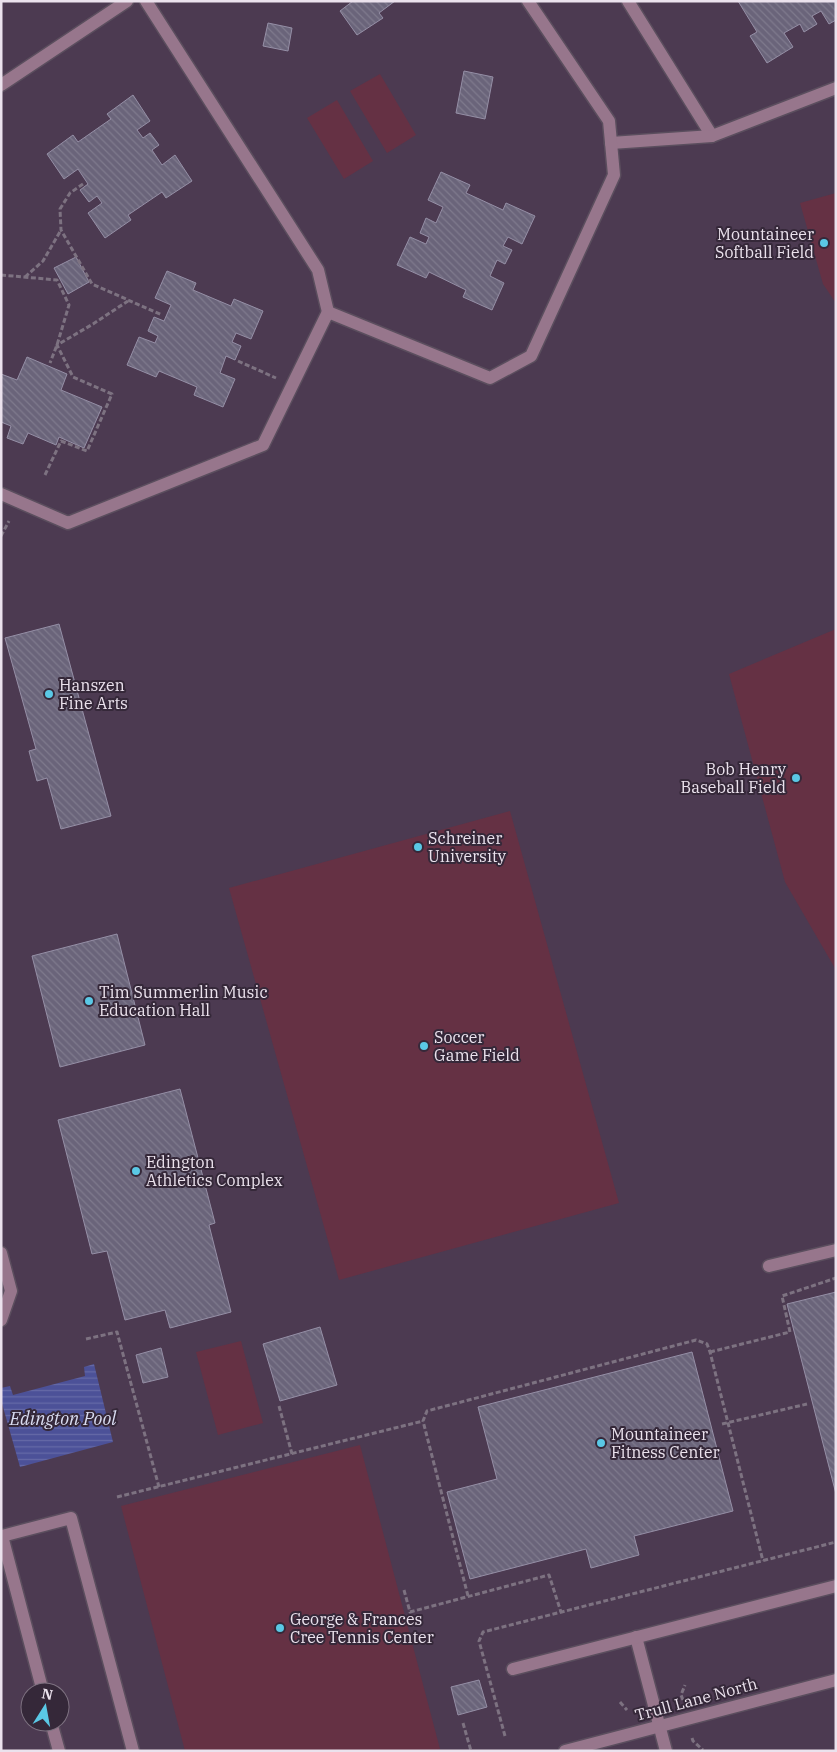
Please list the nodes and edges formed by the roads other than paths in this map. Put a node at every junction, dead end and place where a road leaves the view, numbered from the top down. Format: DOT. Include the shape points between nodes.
graph roads {
  1 [pos="127,1"];
  2 [pos="146,1"];
  3 [pos="528,1"];
  4 [pos="628,1"];
  5 [pos="1,85"];
  6 [pos="836,88"];
  7 [pos="712,136"];
  8 [pos="611,143"];
  9 [pos="328,312"];
  10 [pos="1,494"];
  11 [pos="836,1250"];
  12 [pos="1,1253"];
  13 [pos="769,1266"];
  14 [pos="1,1320"];
  15 [pos="836,1586"];
  16 [pos="636,1637"];
  17 [pos="512,1669"];
  18 [pos="836,1680"];
  19 [pos="40,1682"];
  20 [pos="660,1725"];
  21 [pos="54,1732"];
  22 [pos="59,1751"];
  23 [pos="133,1751"];
  24 [pos="565,1751"];
  25 [pos="666,1751"];
  1 -- 5 [label="street"];
  2 -- 9 [label="street" via="318,270"];
  3 -- 8 [label="street" via="609,121"];
  4 -- 7 [label="street"];
  6 -- 7 [label="street"];
  7 -- 8 [label="street"];
  8 -- 9 [label="street" via="614,175 531,356 490,378"];
  9 -- 10 [label="street" via="263,445 68,523"];
  11 -- 13 [label="street"];
  12 -- 14 [label="street" via="11,1291"];
  15 -- 16 [label="street"];
  16 -- 17 [label="street"];
  16 -- 20 [label="street"];
  18 -- 20 [label="street, Trull Lane North"];
  19 -- 23 [label="street" via="2,1536 71,1518"];
  20 -- 24 [label="street, Trull Lane North"];
  20 -- 25 [label="street"];
  21 -- 22 [label="street"];
}
